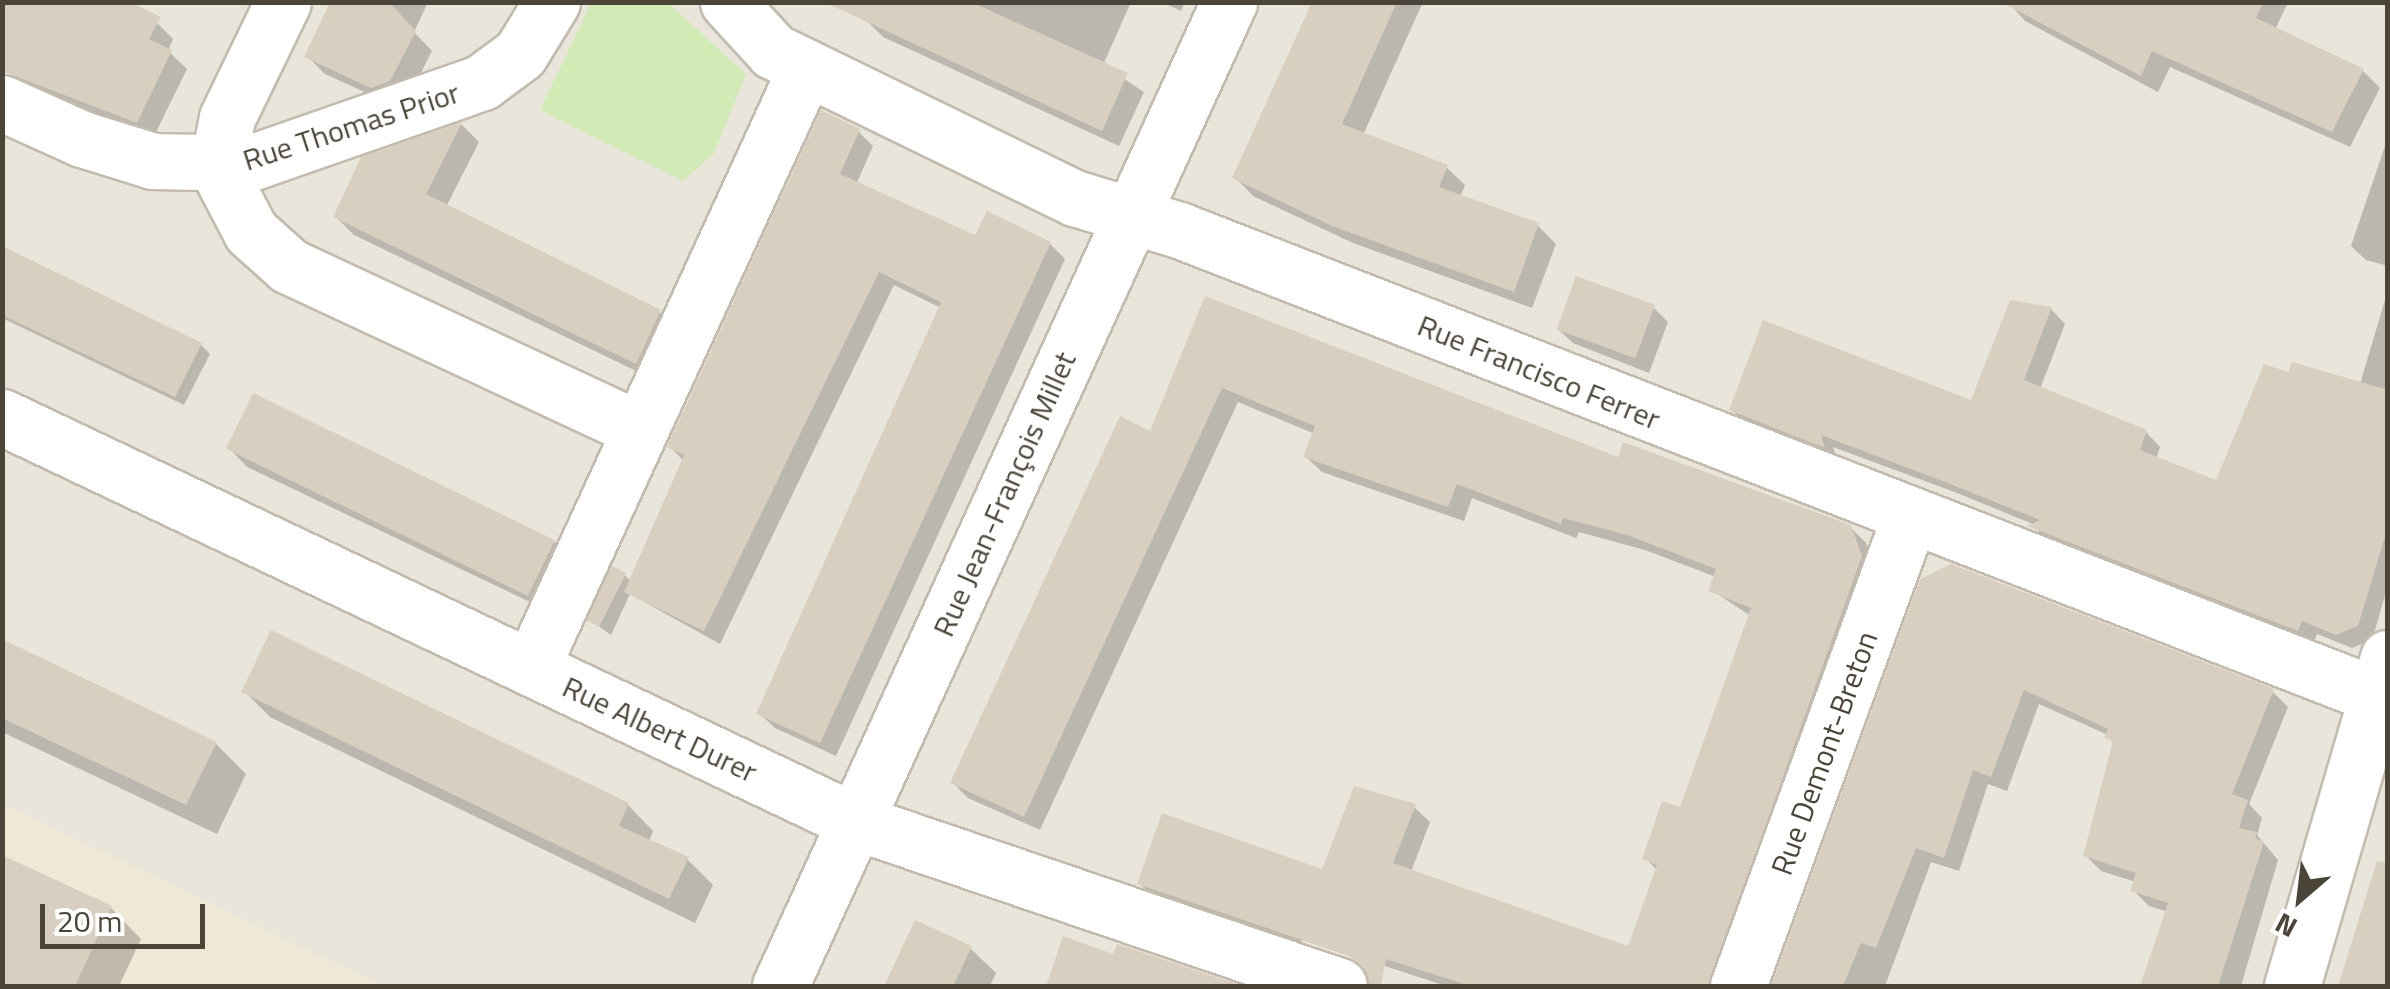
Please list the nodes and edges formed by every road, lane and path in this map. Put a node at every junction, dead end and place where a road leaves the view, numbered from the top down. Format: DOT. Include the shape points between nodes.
graph roads {
  1 [pos="283,2"];
  2 [pos="552,2"];
  3 [pos="1229,2"];
  4 [pos="736,6"];
  5 [pos="806,68"];
  6 [pos="2,102"];
  7 [pos="217,167"];
  8 [pos="1130,215"];
  9 [pos="2,416"];
  10 [pos="640,430"];
  11 [pos="1910,519"];
  12 [pos="531,668"];
  13 [pos="2384,685"];
  14 [pos="856,822"];
  15 [pos="780,986"];
  16 [pos="1340,986"];
  17 [pos="1738,986"];
  18 [pos="2292,986"];
  1 -- 7 [label="street" via="228,118"];
  2 -- 7 [label="street, Rue Thomas Prior" via="520,54 482,82 282,156"];
  3 -- 8 [label="street, Rue Jean-François Millet"];
  4 -- 5 [label="street, Rue Francisco Ferrer" via="772,51"];
  5 -- 8 [label="street, Rue Francisco Ferrer" via="1076,198"];
  5 -- 10 [label="street"];
  6 -- 7 [label="street, Rue Thomas Prior" via="119,153"];
  7 -- 10 [label="street" via="251,232 289,266"];
  8 -- 11 [label="street, Rue Francisco Ferrer"];
  8 -- 14 [label="street, Rue Jean-François Millet"];
  9 -- 12 [label="street, Rue Albert Durer"];
  10 -- 12 [label="street"];
  11 -- 13 [label="street, Rue Francisco Ferrer"];
  11 -- 17 [label="street, Rue Demont-Breton"];
  12 -- 14 [label="street, Rue Albert Durer"];
  13 -- 18 [label="street"];
  14 -- 15 [label="street, Rue Jean-François Millet"];
  14 -- 16 [label="street, Rue Albert Durer"];
}
